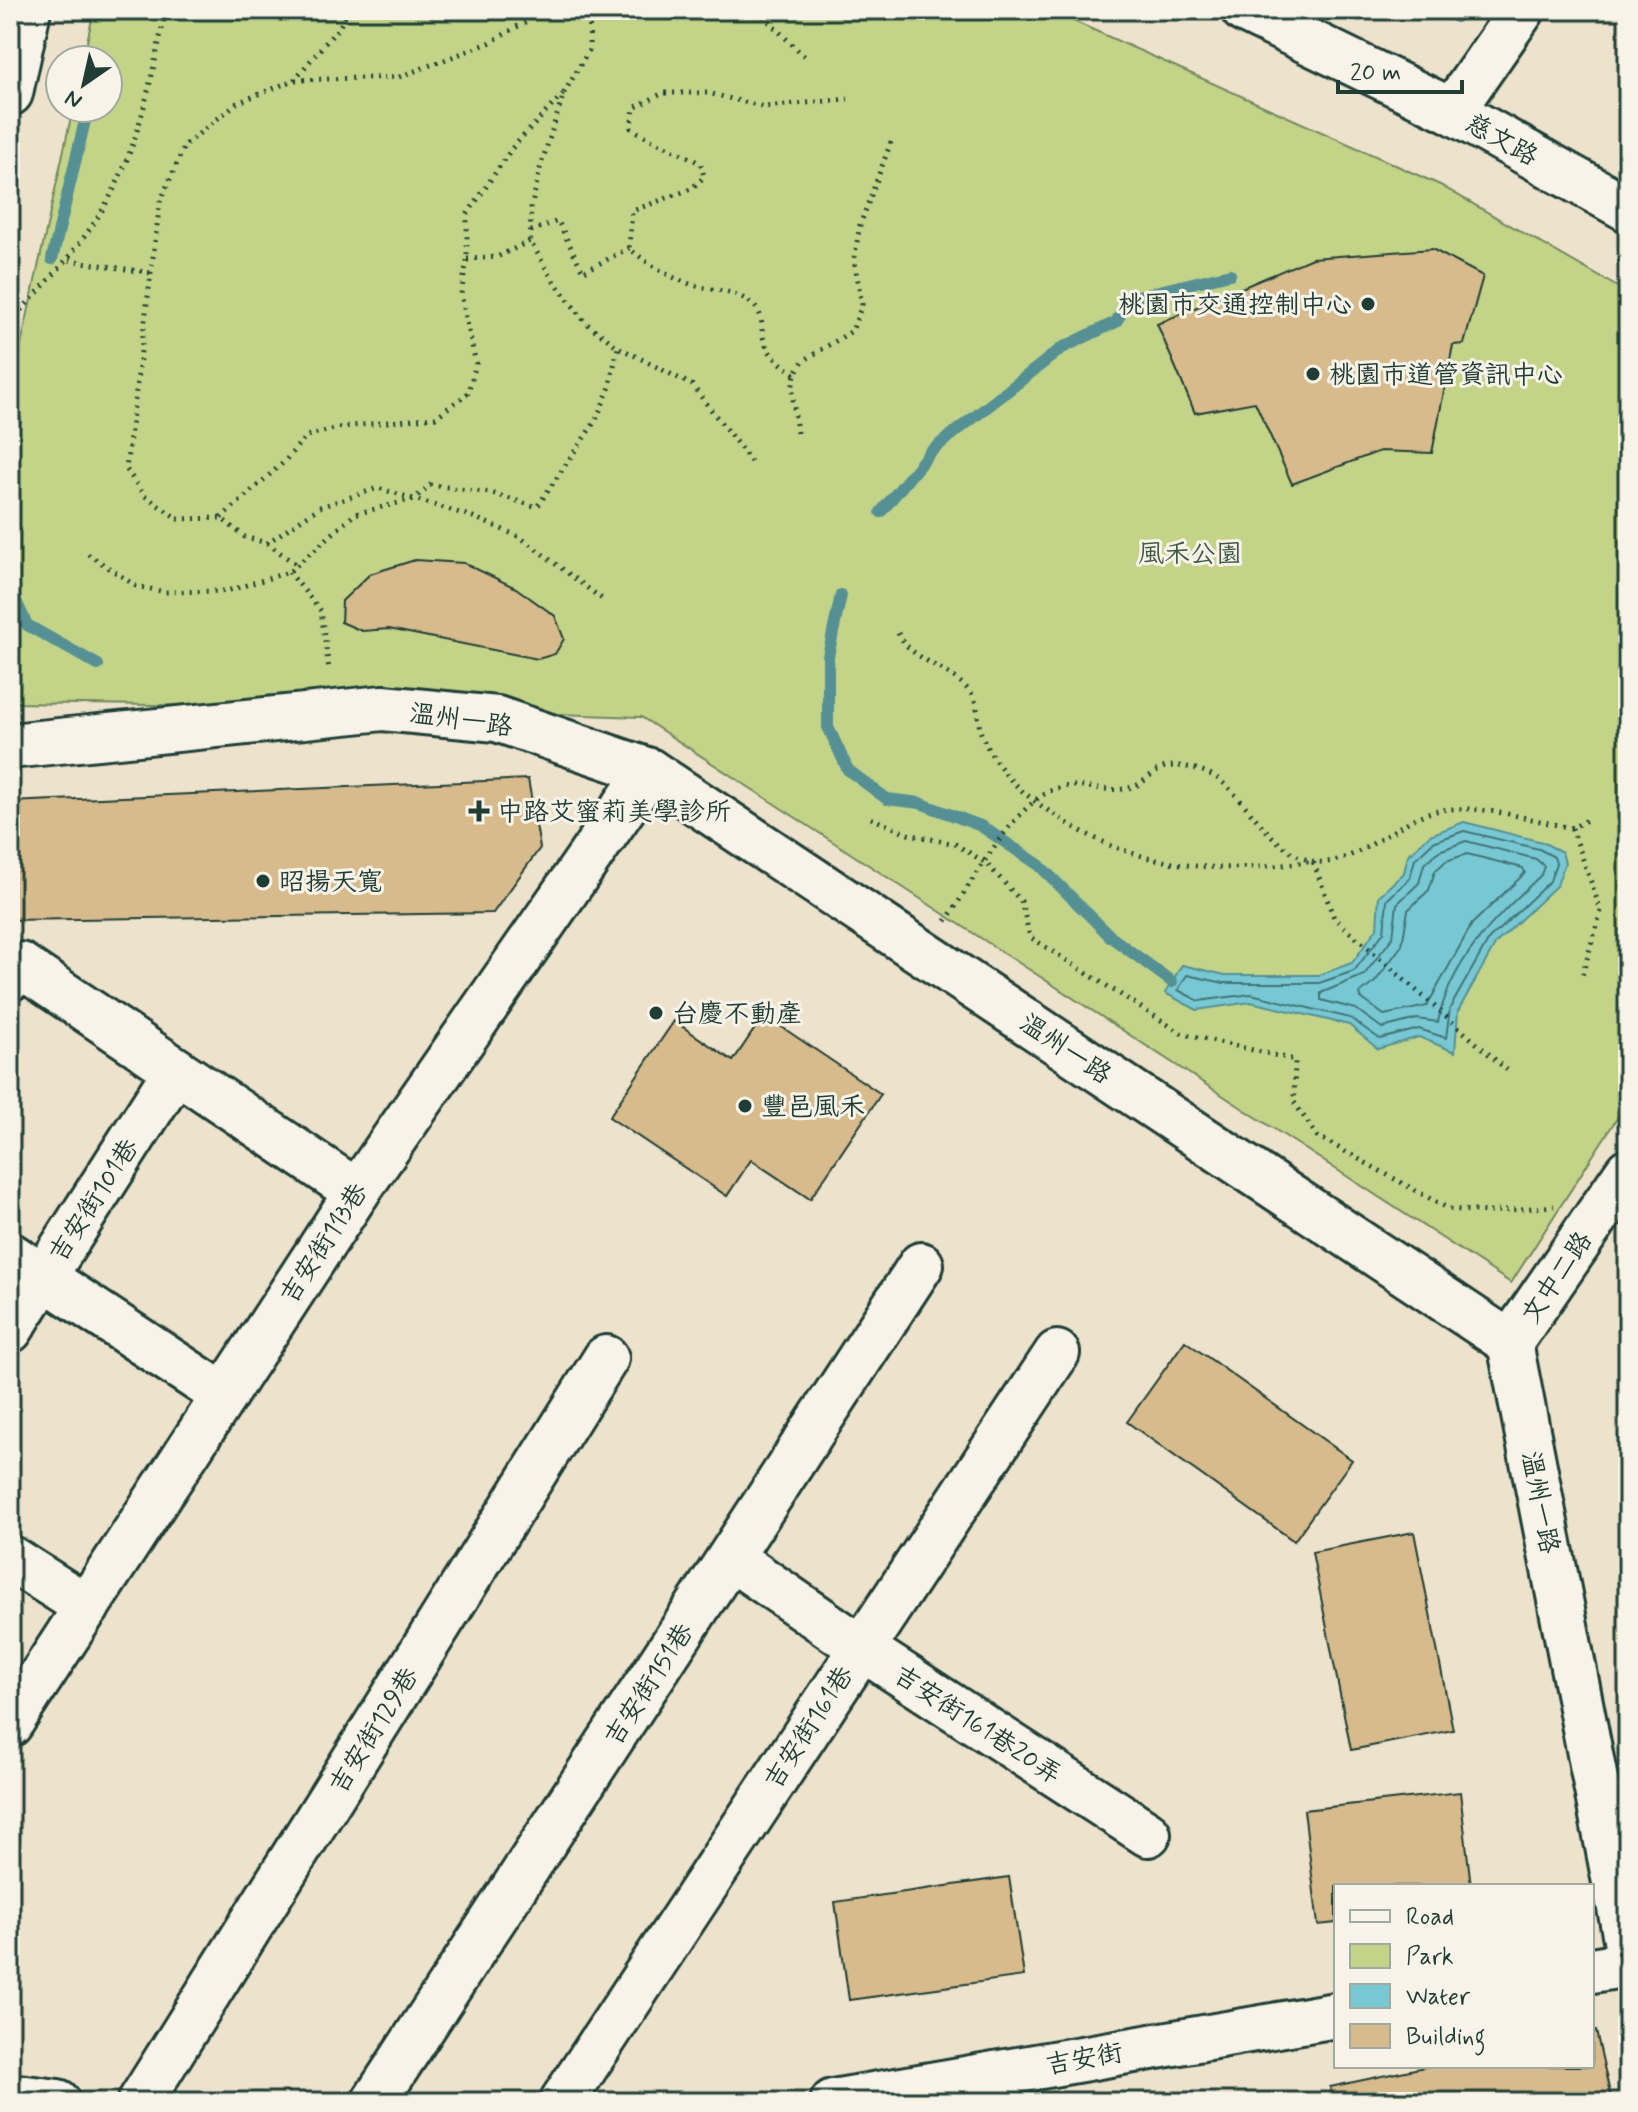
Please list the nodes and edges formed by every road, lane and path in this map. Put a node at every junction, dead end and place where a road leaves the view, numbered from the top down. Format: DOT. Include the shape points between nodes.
graph roads {
  1 [pos="28,10"];
  2 [pos="166,10"];
  3 [pos="348,10"];
  4 [pos="546,10"];
  5 [pos="590,10"];
  6 [pos="757,10"];
  7 [pos="1244,10"];
  8 [pos="1522,10"];
  9 [pos="805,57"];
  10 [pos="294,80"];
  11 [pos="10,93"];
  12 [pos="564,93"];
  13 [pos="848,99"];
  14 [pos="1452,111"];
  15 [pos="891,142"];
  16 [pos="1628,209"];
  17 [pos="531,231"];
  18 [pos="530,241"];
  19 [pos="629,248"];
  20 [pos="467,259"];
  21 [pos="69,260"];
  22 [pos="151,273"];
  23 [pos="10,322"];
  24 [pos="618,347"];
  25 [pos="795,374"];
  26 [pos="797,433"];
  27 [pos="752,463"];
  28 [pos="414,499"];
  29 [pos="221,518"];
  30 [pos="267,543"];
  31 [pos="88,554"];
  32 [pos="297,565"];
  33 [pos="289,572"];
  34 [pos="602,599"];
  35 [pos="898,633"];
  36 [pos="330,676"];
  37 [pos="10,746"];
  38 [pos="649,771"];
  39 [pos="1035,802"];
  40 [pos="871,818"];
  41 [pos="1587,820"];
  42 [pos="1572,828"];
  43 [pos="1313,861"];
  44 [pos="986,863"];
  45 [pos="941,928"];
  46 [pos="15,971"];
  47 [pos="1581,979"];
  48 [pos="176,1070"];
  49 [pos="1507,1070"];
  50 [pos="1628,1171"];
  51 [pos="357,1192"];
  52 [pos="1563,1205"];
  53 [pos="921,1265"];
  54 [pos="27,1266"];
  55 [pos="10,1330"];
  56 [pos="1510,1343"];
  57 [pos="1057,1353"];
  58 [pos="606,1358"];
  59 [pos="224,1396"];
  60 [pos="10,1558"];
  61 [pos="731,1558"];
  62 [pos="87,1607"];
  63 [pos="860,1647"];
  64 [pos="10,1724"];
  65 [pos="1148,1834"];
  66 [pos="1628,1949"];
  67 [pos="1628,1964"];
  68 [pos="1594,1970"];
  69 [pos="1334,2015"];
  70 [pos="10,2096"];
  71 [pos="58,2102"];
  72 [pos="140,2102"];
  73 [pos="374,2102"];
  74 [pos="562,2102"];
  75 [pos="833,2102"];
  1 -- 11 [label="street"];
  2 -- 21 [label="path" via="147,99 115,187"];
  3 -- 10 [label="path"];
  4 -- 10 [label="path" via="489,43 399,77"];
  5 -- 12 [label="path" via="589,50"];
  6 -- 9 [label="path"];
  7 -- 14 [label="street, 慈文路"];
  8 -- 14 [label="street"];
  10 -- 22 [label="path" via="237,103 185,145 160,202"];
  12 -- 17 [label="path" via="541,165"];
  12 -- 20 [label="path" via="512,148 467,215"];
  13 -- 19 [label="path" via="764,107 708,93 663,93 634,108 631,128 701,164 704,177 691,189 632,211"];
  14 -- 16 [label="street, 慈文路"];
  15 -- 25 [label="path" via="860,225 854,259 862,305 852,331 803,361"];
  17 -- 18 [label="path"];
  17 -- 19 [label="path" via="558,221 583,272"];
  18 -- 20 [label="path" via="497,257"];
  18 -- 24 [label="path" via="586,323"];
  19 -- 25 [label="path" via="653,268 693,285 735,293 754,305 764,322 763,341"];
  20 -- 29 [label="path" via="461,294 476,364 468,393 436,417 306,436"];
  21 -- 22 [label="path"];
  21 -- 23 [label="path"];
  22 -- 29 [label="path" via="126,469 145,496 178,519"];
  24 -- 27 [label="path" via="692,385"];
  24 -- 28 [label="path" via="596,420 537,507 491,493 430,485"];
  25 -- 26 [label="path"];
  28 -- 30 [label="path" via="378,488 320,507"];
  28 -- 32 [label="path" via="355,514"];
  28 -- 34 [label="path" via="520,537"];
  29 -- 30 [label="path" via="245,537"];
  30 -- 32 [label="path"];
  31 -- 33 [label="path" via="136,586 165,592 227,591"];
  32 -- 33 [label="path"];
  33 -- 36 [label="path" via="321,611"];
  35 -- 39 [label="path" via="903,644 973,695 981,735 1002,769"];
  37 -- 38 [label="street, 溫州一路" via="383,708 497,719"];
  38 -- 51 [label="street, 吉安街113巷"];
  38 -- 56 [label="street, 溫州一路"];
  39 -- 43 [label="path" via="1103,842 1163,864 1216,870"];
  39 -- 43 [label="path" via="1055,788 1083,785 1111,792 1137,785 1162,767 1201,769 1222,781 1271,837"];
  39 -- 44 [label="path" via="1020,812"];
  40 -- 44 [label="path" via="908,834 955,844"];
  41 -- 42 [label="path"];
  42 -- 43 [label="path" via="1473,810 1429,813 1349,856"];
  42 -- 47 [label="path" via="1601,911"];
  43 -- 49 [label="path" via="1334,918"];
  44 -- 45 [label="path"];
  44 -- 52 [label="path" via="1021,901 1030,937 1181,1033 1295,1060 1294,1102 1317,1136 1449,1209 1489,1212"];
  46 -- 48 [label="street"];
  48 -- 51 [label="street"];
  48 -- 54 [label="street, 吉安街101巷"];
  50 -- 56 [label="street, 文中二路"];
  51 -- 59 [label="street, 吉安街113巷"];
  53 -- 61 [label="street, 吉安街151巷"];
  54 -- 55 [label="street, 吉安街101巷"];
  54 -- 59 [label="street"];
  56 -- 66 [label="street, 溫州一路"];
  57 -- 63 [label="street, 吉安街161巷"];
  58 -- 72 [label="street, 吉安街129巷"];
  59 -- 62 [label="street, 吉安街113巷"];
  60 -- 62 [label="street"];
  61 -- 63 [label="street, 吉安街161巷20弄"];
  61 -- 73 [label="street, 吉安街151巷"];
  62 -- 64 [label="street, 吉安街113巷"];
  63 -- 65 [label="street, 吉安街161巷20弄"];
  63 -- 74 [label="street, 吉安街161巷"];
  67 -- 68 [label="street"];
  69 -- 75 [label="street, 吉安街"];
  70 -- 71 [label="street"];
}
